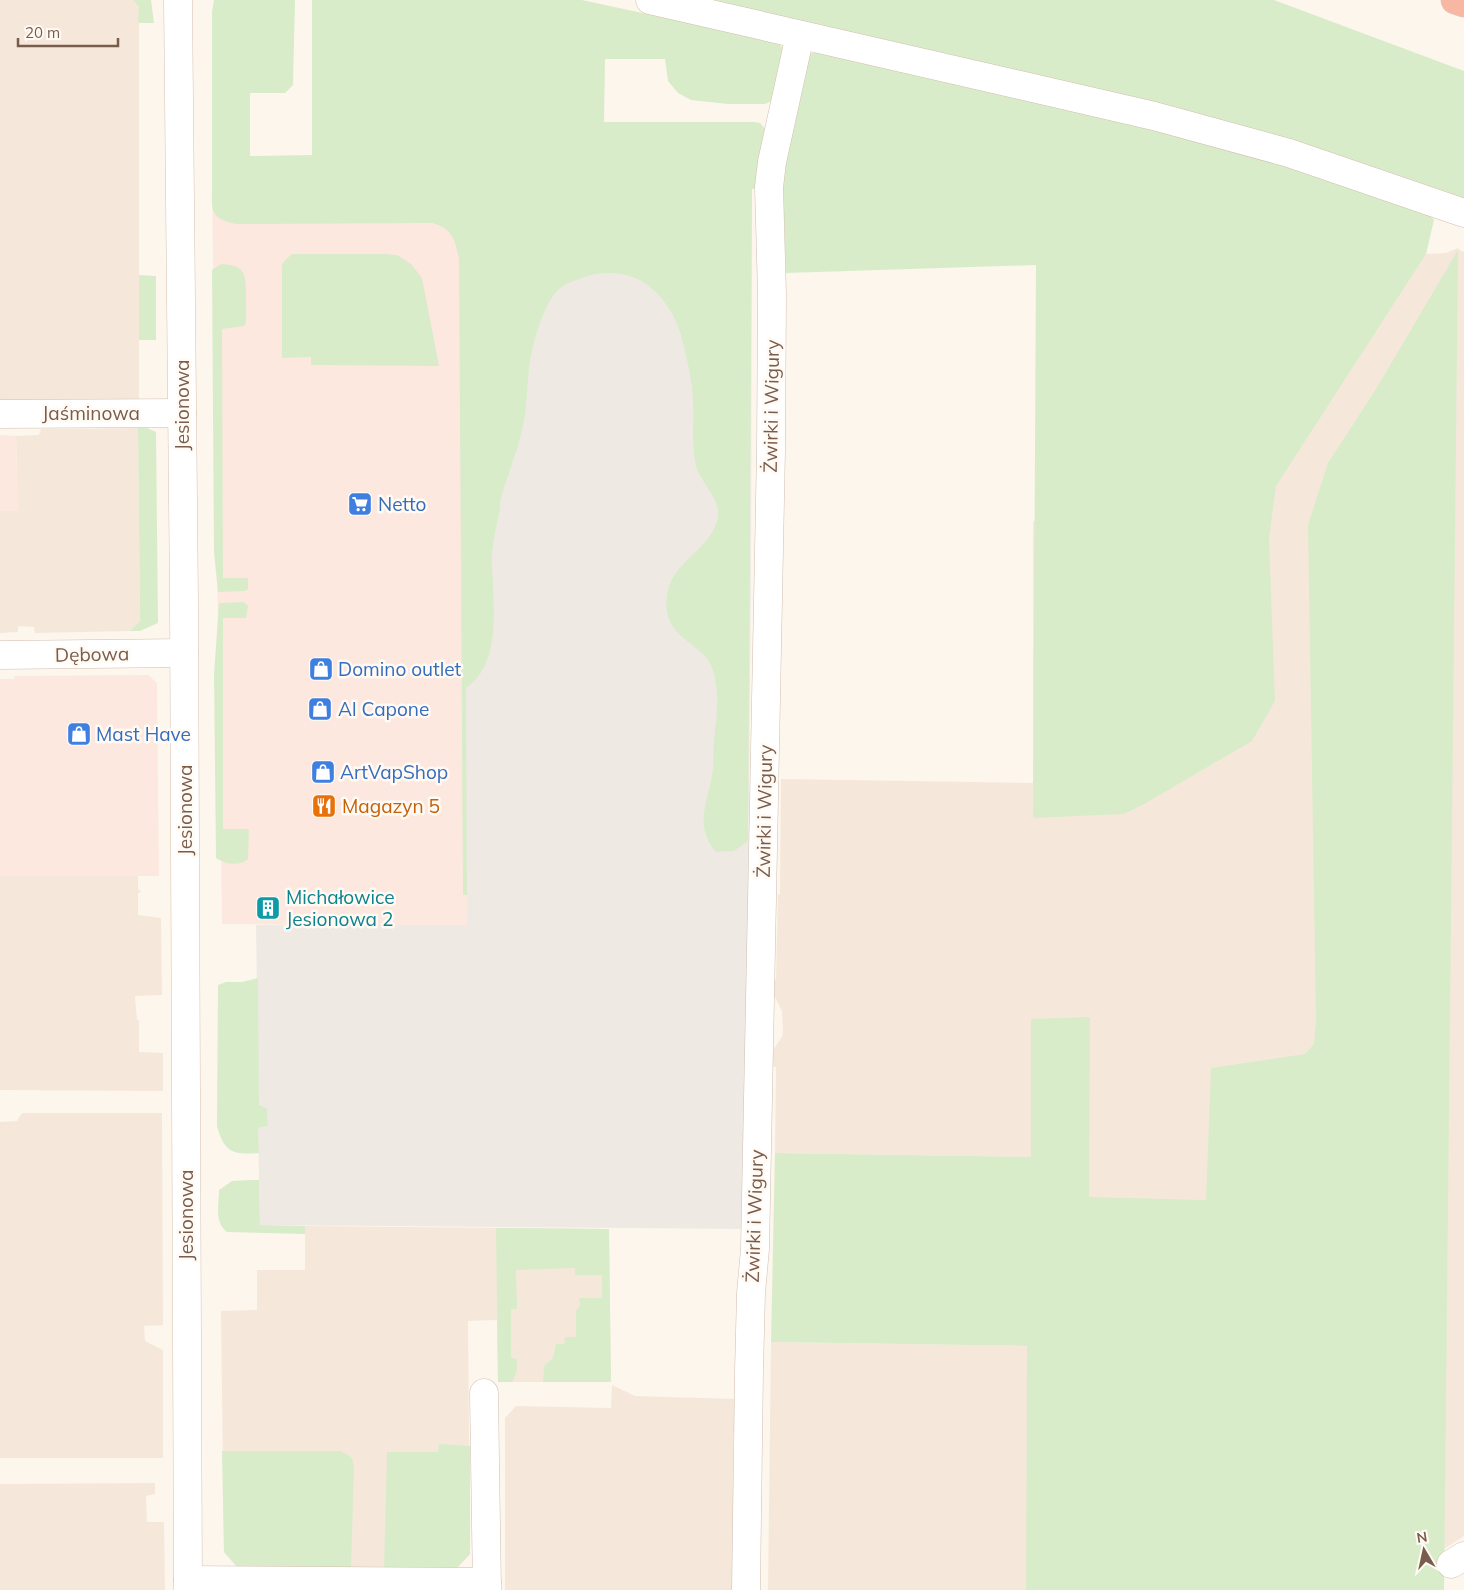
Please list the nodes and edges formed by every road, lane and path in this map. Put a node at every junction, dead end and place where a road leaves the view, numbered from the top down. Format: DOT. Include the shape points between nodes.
graph roads {
  1 [pos="178,0"];
  2 [pos="650,0"];
  3 [pos="1455,0"];
  4 [pos="1464,3"];
  5 [pos="800,35"];
  6 [pos="1464,213"];
  7 [pos="182,413"];
  8 [pos="0,414"];
  9 [pos="184,653"];
  10 [pos="0,655"];
  11 [pos="484,1393"];
  12 [pos="188,1585"];
  13 [pos="487,1586"];
  14 [pos="746,1590"];
  1 -- 7 [label="street, Jesionowa"];
  2 -- 5 [label="street"];
  3 -- 4 [label="highway"];
  5 -- 6 [label="street" via="1154,116 1289,153"];
  5 -- 14 [label="street, Żwirki i Wigury" via="769,187 772,294 770,460 756,1248 751,1303"];
  7 -- 8 [label="street, Jaśminowa"];
  7 -- 9 [label="street, Jesionowa"];
  9 -- 10 [label="street, Dębowa"];
  9 -- 12 [label="street, Jesionowa"];
  11 -- 13 [label="street"];
  12 -- 13 [label="street"];
}
